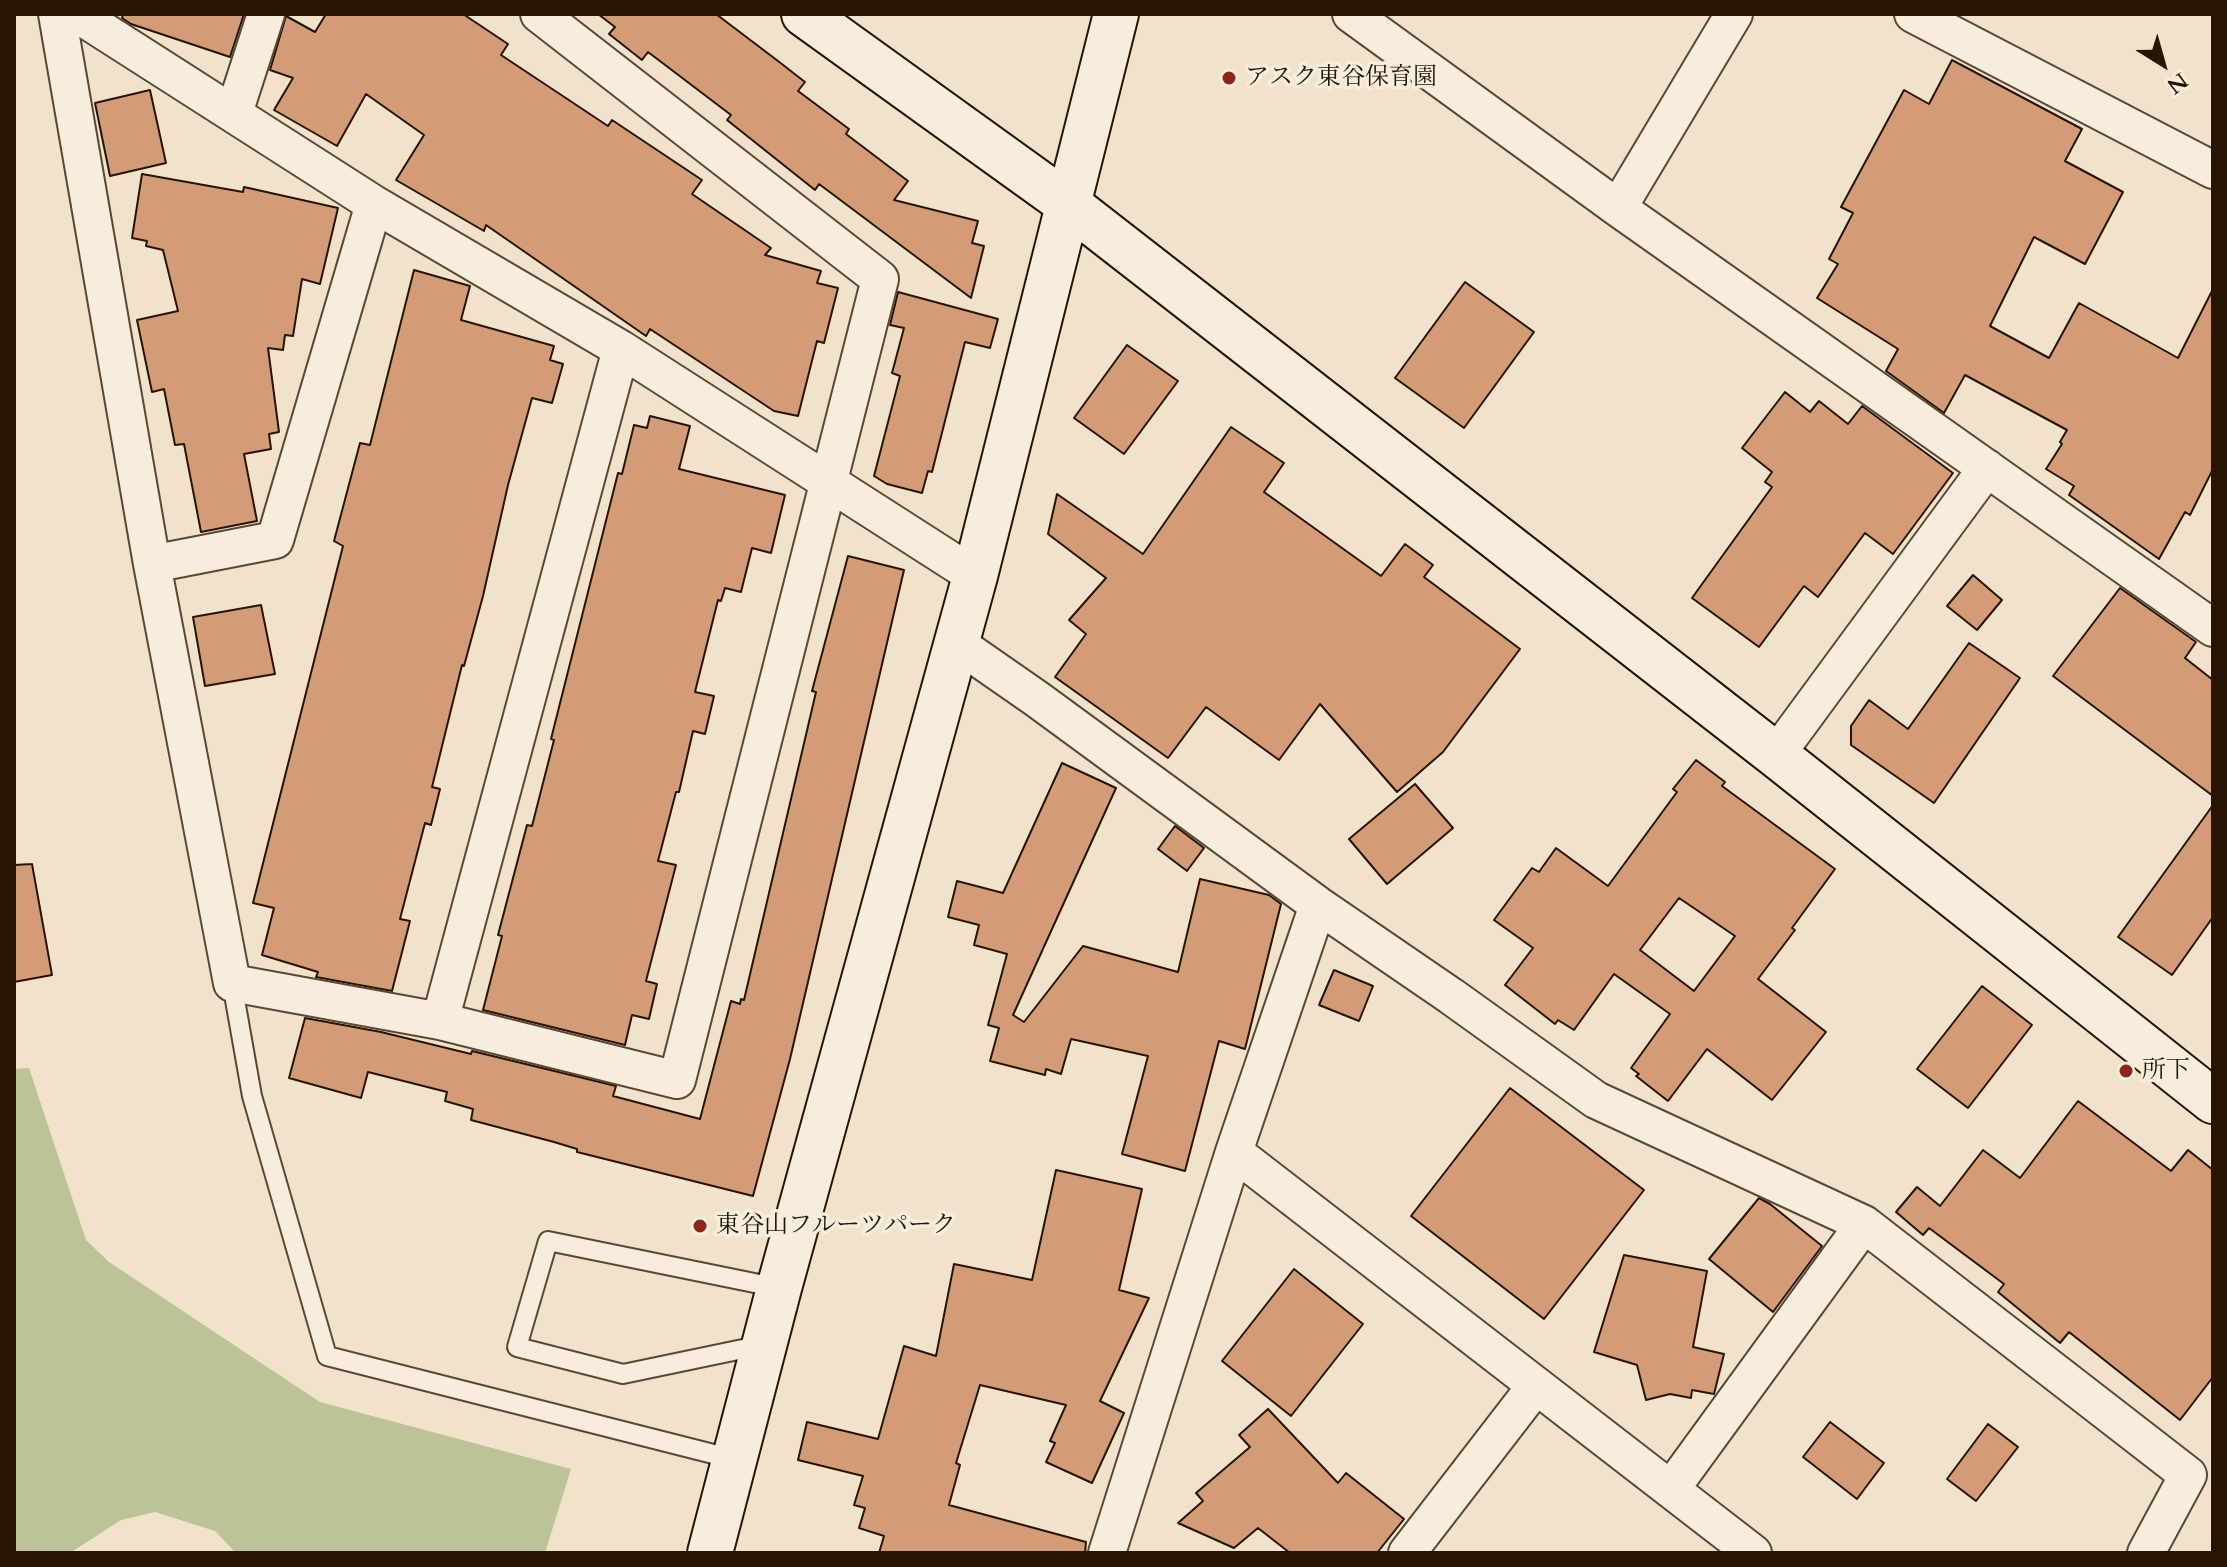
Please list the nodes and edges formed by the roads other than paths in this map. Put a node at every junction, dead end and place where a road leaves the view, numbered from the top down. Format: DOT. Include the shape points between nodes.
graph roads {
  1 [pos="57,14"];
  2 [pos="77,14"];
  3 [pos="266,14"];
  4 [pos="539,14"];
  5 [pos="804,14"];
  6 [pos="1116,14"];
  7 [pos="1351,14"];
  8 [pos="1734,14"];
  9 [pos="1913,14"];
  10 [pos="234,113"];
  11 [pos="2213,170"];
  12 [pos="374,204"];
  13 [pos="1068,204"];
  14 [pos="1618,208"];
  15 [pos="621,349"];
  16 [pos="1987,468"];
  17 [pos="827,482"];
  18 [pos="152,564"];
  19 [pos="975,576"];
  20 [pos="2213,628"];
  21 [pos="955,642"];
  22 [pos="1776,755"];
  23 [pos="1318,905"];
  24 [pos="232,983"];
  25 [pos="440,1021"];
  26 [pos="2213,1101"];
  27 [pos="1234,1152"];
  28 [pos="1864,1224"];
  29 [pos="779,1288"];
  30 [pos="764,1345"];
  31 [pos="1535,1387"];
  32 [pos="733,1459"];
  33 [pos="1671,1489"];
  34 [pos="710,1553"];
  35 [pos="1107,1553"];
  36 [pos="1407,1553"];
  37 [pos="1753,1553"];
  38 [pos="2146,1553"];
  1 -- 18 [label="street"];
  2 -- 10 [label="street"];
  3 -- 10 [label="street"];
  4 -- 17 [label="street" via="880,279"];
  5 -- 13 [label="street"];
  6 -- 13 [label="street"];
  7 -- 14 [label="street"];
  8 -- 14 [label="street"];
  9 -- 11 [label="street"];
  10 -- 12 [label="street"];
  12 -- 15 [label="street"];
  12 -- 18 [label="street" via="275,540"];
  13 -- 19 [label="street"];
  13 -- 22 [label="street"];
  14 -- 16 [label="street"];
  15 -- 17 [label="street"];
  15 -- 25 [label="street"];
  16 -- 20 [label="street"];
  16 -- 22 [label="street"];
  17 -- 19 [label="street"];
  17 -- 25 [label="street" via="677,1080"];
  18 -- 24 [label="street"];
  19 -- 21 [label="street"];
  21 -- 23 [label="street"];
  21 -- 29 [label="street"];
  22 -- 26 [label="street"];
  23 -- 27 [label="street"];
  23 -- 28 [label="street" via="1596,1100"];
  24 -- 25 [label="street"];
  24 -- 32 [label="lane" via="252,1096 327,1356"];
  27 -- 31 [label="street"];
  27 -- 35 [label="street"];
  28 -- 33 [label="street"];
  28 -- 38 [label="street" via="2188,1475"];
  29 -- 30 [label="street"];
  29 -- 30 [label="lane" via="548,1241 517,1347 623,1374"];
  30 -- 32 [label="street"];
  31 -- 33 [label="street"];
  31 -- 36 [label="street"];
  32 -- 34 [label="street"];
  33 -- 37 [label="street"];
}
